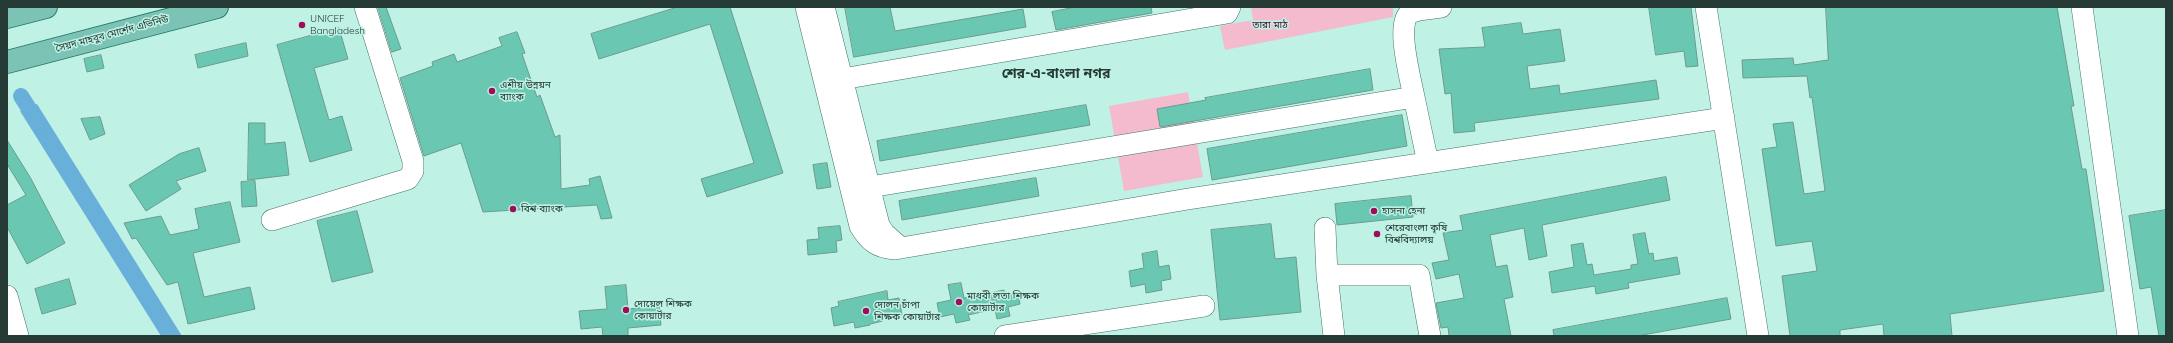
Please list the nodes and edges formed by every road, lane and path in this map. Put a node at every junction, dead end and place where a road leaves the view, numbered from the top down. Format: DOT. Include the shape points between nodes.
graph roads {
  1 [pos="46,7"];
  2 [pos="217,7"];
  3 [pos="365,7"];
  4 [pos="806,7"];
  5 [pos="824,7"];
  6 [pos="1230,7"];
  7 [pos="1441,7"];
  8 [pos="1706,7"];
  9 [pos="2082,7"];
  10 [pos="7,17"];
  11 [pos="824,44"];
  12 [pos="7,62"];
  13 [pos="842,79"];
  14 [pos="1414,97"];
  15 [pos="1724,118"];
  16 [pos="1428,163"];
  17 [pos="870,187"];
  18 [pos="272,220"];
  19 [pos="1325,228"];
  20 [pos="901,248"];
  21 [pos="1328,275"];
  22 [pos="7,296"];
  23 [pos="1204,306"];
  24 [pos="1029,334"];
  25 [pos="18,336"];
  26 [pos="1005,336"];
  27 [pos="1334,336"];
  28 [pos="1430,336"];
  29 [pos="1758,336"];
  30 [pos="2128,336"];
  1 -- 10 [label="main road"];
  2 -- 12 [label="main road, সৈয়দ মাহবুব মোর্শেদ এভিনিউ"];
  3 -- 18 [label="street" via="413,161 413,171 408,179"];
  4 -- 11 [label="street"];
  5 -- 11 [label="street"];
  6 -- 13 [label="street" via="1227,12"];
  7 -- 14 [label="street" via="1410,13 1402,31"];
  8 -- 15 [label="street"];
  9 -- 30 [label="street"];
  11 -- 13 [label="street"];
  11 -- 20 [label="street" via="860,226 876,245 882,248"];
  13 -- 17 [label="street"];
  14 -- 16 [label="street"];
  14 -- 17 [label="street"];
  15 -- 16 [label="street"];
  15 -- 29 [label="street"];
  16 -- 20 [label="street"];
  17 -- 20 [label="street" via="879,225"];
  19 -- 21 [label="street"];
  21 -- 27 [label="street"];
  21 -- 28 [label="street" via="1419,275"];
  22 -- 25 [label="street"];
  23 -- 24 [label="street"];
  24 -- 26 [label="street"];
}
